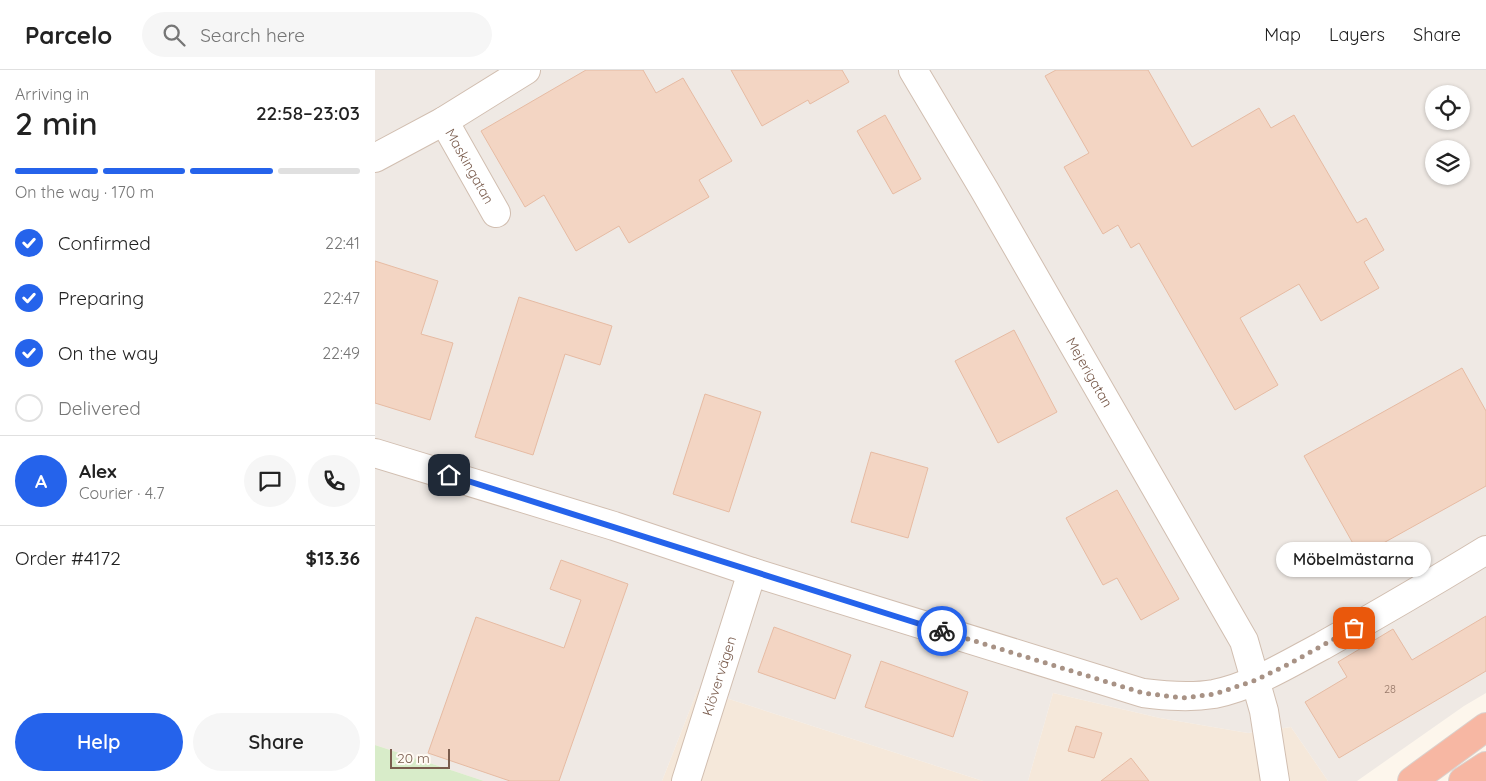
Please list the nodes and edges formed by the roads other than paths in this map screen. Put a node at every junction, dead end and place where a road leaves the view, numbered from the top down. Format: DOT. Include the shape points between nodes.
graph roads {
  1 [pos="526,70"];
  2 [pos="913,70"];
  3 [pos="445,121"];
  4 [pos="375,158"];
  5 [pos="496,213"];
  6 [pos="375,452"];
  7 [pos="1486,550"];
  8 [pos="752,572"];
  9 [pos="1256,680"];
  10 [pos="1486,727"];
  11 [pos="1486,766"];
  12 [pos="686,781"];
  13 [pos="1275,781"];
  14 [pos="1412,781"];
  15 [pos="1463,781"];
  1 -- 3 [label="street, Maskingatan"];
  2 -- 9 [label="street, Mejerigatan" via="1244,641"];
  3 -- 4 [label="street, Maskingatan"];
  3 -- 5 [label="street, Maskingatan"];
  6 -- 8 [label="street"];
  7 -- 9 [label="street" via="1384,611"];
  8 -- 9 [label="street" via="1143,693 1183,698 1215,694"];
  8 -- 12 [label="street, Klövervägen"];
  9 -- 13 [label="street, Mejerigatan"];
  10 -- 14 [label="highway"];
  11 -- 15 [label="highway"];
}
